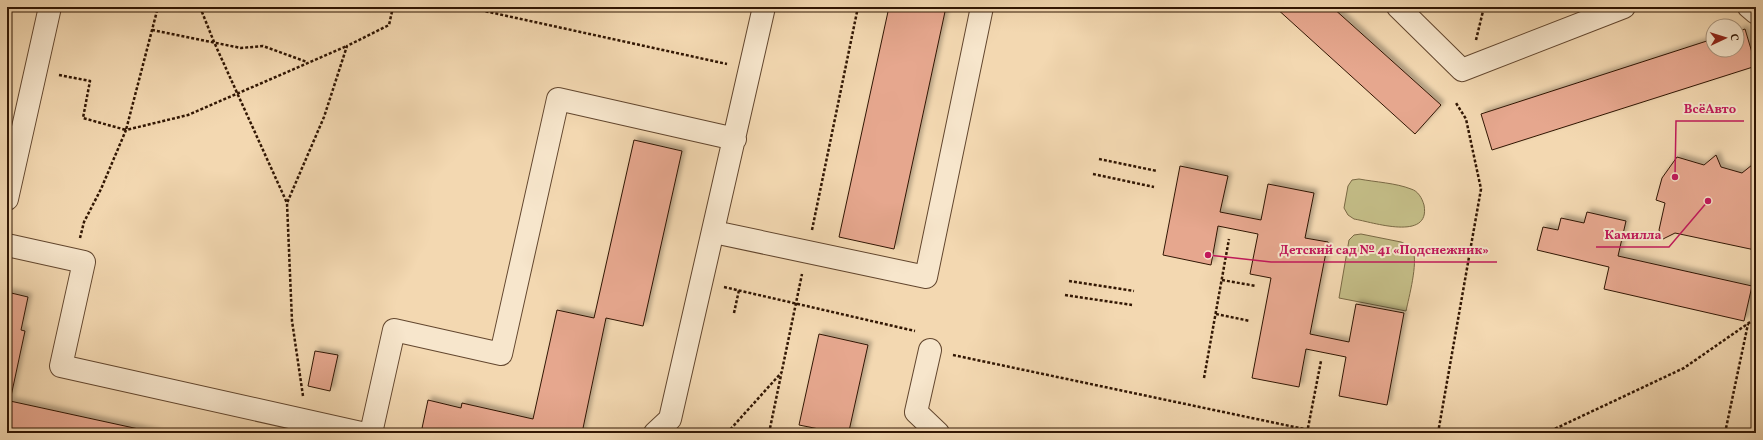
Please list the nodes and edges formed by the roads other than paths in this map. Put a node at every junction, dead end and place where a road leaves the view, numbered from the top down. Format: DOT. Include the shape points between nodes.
graph roads {
  1 [pos="50,7"];
  2 [pos="764,7"];
  3 [pos="982,7"];
  4 [pos="1398,7"];
  5 [pos="1624,7"];
  6 [pos="1749,7"];
  7 [pos="1756,13"];
  8 [pos="735,139"];
  9 [pos="7,199"];
  10 [pos="714,232"];
  11 [pos="7,245"];
  12 [pos="930,350"];
  13 [pos="311,425"];
  14 [pos="361,433"];
  15 [pos="371,433"];
  16 [pos="655,433"];
  17 [pos="938,433"];
  1 -- 9 [label="lane"];
  2 -- 8 [label="lane"];
  3 -- 10 [label="lane" via="926,277"];
  4 -- 5 [label="lane" via="1462,70"];
  6 -- 7 [label="lane"];
  8 -- 10 [label="lane"];
  8 -- 15 [label="lane" via="558,99 501,354 394,330"];
  10 -- 16 [label="lane" via="670,419"];
  11 -- 13 [label="lane" via="84,262 61,366"];
  12 -- 17 [label="lane" via="916,412"];
  13 -- 14 [label="lane"];
}
